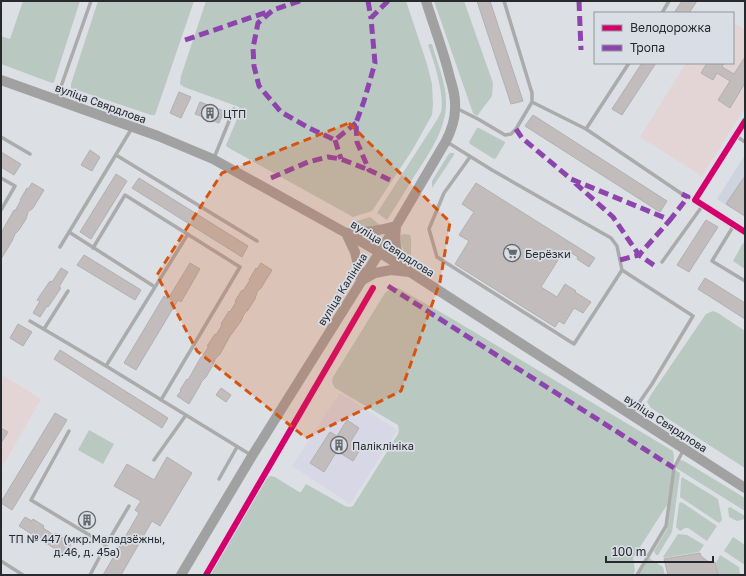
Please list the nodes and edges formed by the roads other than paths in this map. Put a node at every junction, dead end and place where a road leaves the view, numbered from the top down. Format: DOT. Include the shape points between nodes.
graph roads {
  1 [pos="90,1"];
  2 [pos="426,1"];
  3 [pos="504,1"];
  4 [pos="669,1"];
  5 [pos="663,12"];
  6 [pos="628,64"];
  7 [pos="1,80"];
  8 [pos="57,100"];
  9 [pos="532,102"];
  10 [pos="455,108"];
  11 [pos="234,109"];
  12 [pos="745,121"];
  13 [pos="133,126"];
  14 [pos="586,128"];
  15 [pos="736,136"];
  16 [pos="1,137"];
  17 [pos="446,142"];
  18 [pos="745,142"];
  19 [pos="30,154"];
  20 [pos="116,155"];
  21 [pos="470,157"];
  22 [pos="213,159"];
  23 [pos="1,178"];
  24 [pos="682,194"];
  25 [pos="703,205"];
  26 [pos="1,210"];
  27 [pos="734,225"];
  28 [pos="396,226"];
  29 [pos="69,232"];
  30 [pos="745,232"];
  31 [pos="346,233"];
  32 [pos="188,234"];
  33 [pos="257,241"];
  34 [pos="60,247"];
  35 [pos="93,248"];
  36 [pos="379,252"];
  37 [pos="662,262"];
  38 [pos="622,270"];
  39 [pos="409,272"];
  40 [pos="745,281"];
  41 [pos="361,282"];
  42 [pos="155,287"];
  43 [pos="68,291"];
  44 [pos="30,321"];
  45 [pos="44,329"];
  46 [pos="106,366"];
  47 [pos="161,400"];
  48 [pos="186,415"];
  49 [pos="631,415"];
  50 [pos="69,431"];
  51 [pos="237,447"];
  52 [pos="684,449"];
  53 [pos="252,456"];
  54 [pos="154,460"];
  55 [pos="219,479"];
  56 [pos="745,488"];
  57 [pos="129,506"];
  58 [pos="106,545"];
  59 [pos="1,561"];
  60 [pos="23,575"];
  61 [pos="90,575"];
  62 [pos="181,575"];
  63 [pos="637,575"];
  1 -- 8 [label="lane"];
  2 -- 10 [label="main road, вуліца Калініна" via="447,64"];
  3 -- 9 [label="lane" via="532,93"];
  4 -- 5 [label="lane"];
  6 -- 14 [label="lane"];
  7 -- 8 [label="main road, вуліца Свярдлова"];
  8 -- 13 [label="main road, вуліца Свярдлова"];
  9 -- 10 [label="lane" via="516,129 506,135"];
  9 -- 14 [label="lane"];
  10 -- 17 [label="main road, вуліца Калініна"];
  11 -- 22 [label="lane"];
  12 -- 15 [label="street"];
  13 -- 20 [label="lane"];
  13 -- 22 [label="main road, вуліца Свярдлова"];
  14 -- 24 [label="lane"];
  15 -- 18 [label="lane"];
  15 -- 25 [label="street" via="695,200"];
  16 -- 19 [label="lane"];
  17 -- 21 [label="lane"];
  17 -- 28 [label="main road, вуліца Калініна"];
  20 -- 29 [label="lane"];
  20 -- 33 [label="lane"];
  21 -- 38 [label="lane" via="611,238 617,246"];
  21 -- 38 [label="lane" via="444,193 429,229 437,257 574,344"];
  22 -- 31 [label="main road, вуліца Свярдлова"];
  23 -- 26 [label="lane" via="15,186"];
  25 -- 27 [label="street"];
  25 -- 37 [label="lane"];
  27 -- 30 [label="street"];
  27 -- 40 [label="lane" via="712,261"];
  28 -- 31 [label="main road" via="362,233"];
  28 -- 36 [label="main road, вуліца Калініна"];
  28 -- 39 [label="main road" via="398,256"];
  29 -- 34 [label="lane"];
  29 -- 35 [label="lane"];
  31 -- 36 [label="main road, вуліца Свярдлова"];
  31 -- 41 [label="main road" via="355,252"];
  32 -- 35 [label="lane" via="125,195"];
  32 -- 42 [label="lane"];
  32 -- 47 [label="lane" via="240,267"];
  35 -- 42 [label="lane"];
  36 -- 39 [label="main road, вуліца Свярдлова"];
  36 -- 41 [label="main road, вуліца Калініна"];
  38 -- 49 [label="lane" via="693,316"];
  39 -- 41 [label="main road" via="391,270 375,273"];
  39 -- 49 [label="main road, вуліца Свярдлова"];
  41 -- 53 [label="main road, вуліца Калініна"];
  42 -- 46 [label="lane"];
  43 -- 45 [label="lane"];
  44 -- 45 [label="lane"];
  45 -- 46 [label="lane"];
  46 -- 47 [label="lane"];
  47 -- 48 [label="lane"];
  48 -- 51 [label="lane"];
  48 -- 54 [label="lane"];
  49 -- 52 [label="main road, вуліца Свярдлова"];
  50 -- 58 [label="lane" via="31,500"];
  51 -- 53 [label="lane"];
  51 -- 55 [label="lane"];
  52 -- 56 [label="main road, вуліца Свярдлова"];
  52 -- 63 [label="lane" via="674,468 666,526"];
  53 -- 62 [label="main road, вуліца Калініна"];
  57 -- 58 [label="lane"];
  58 -- 61 [label="lane"];
  59 -- 60 [label="lane"];
}
